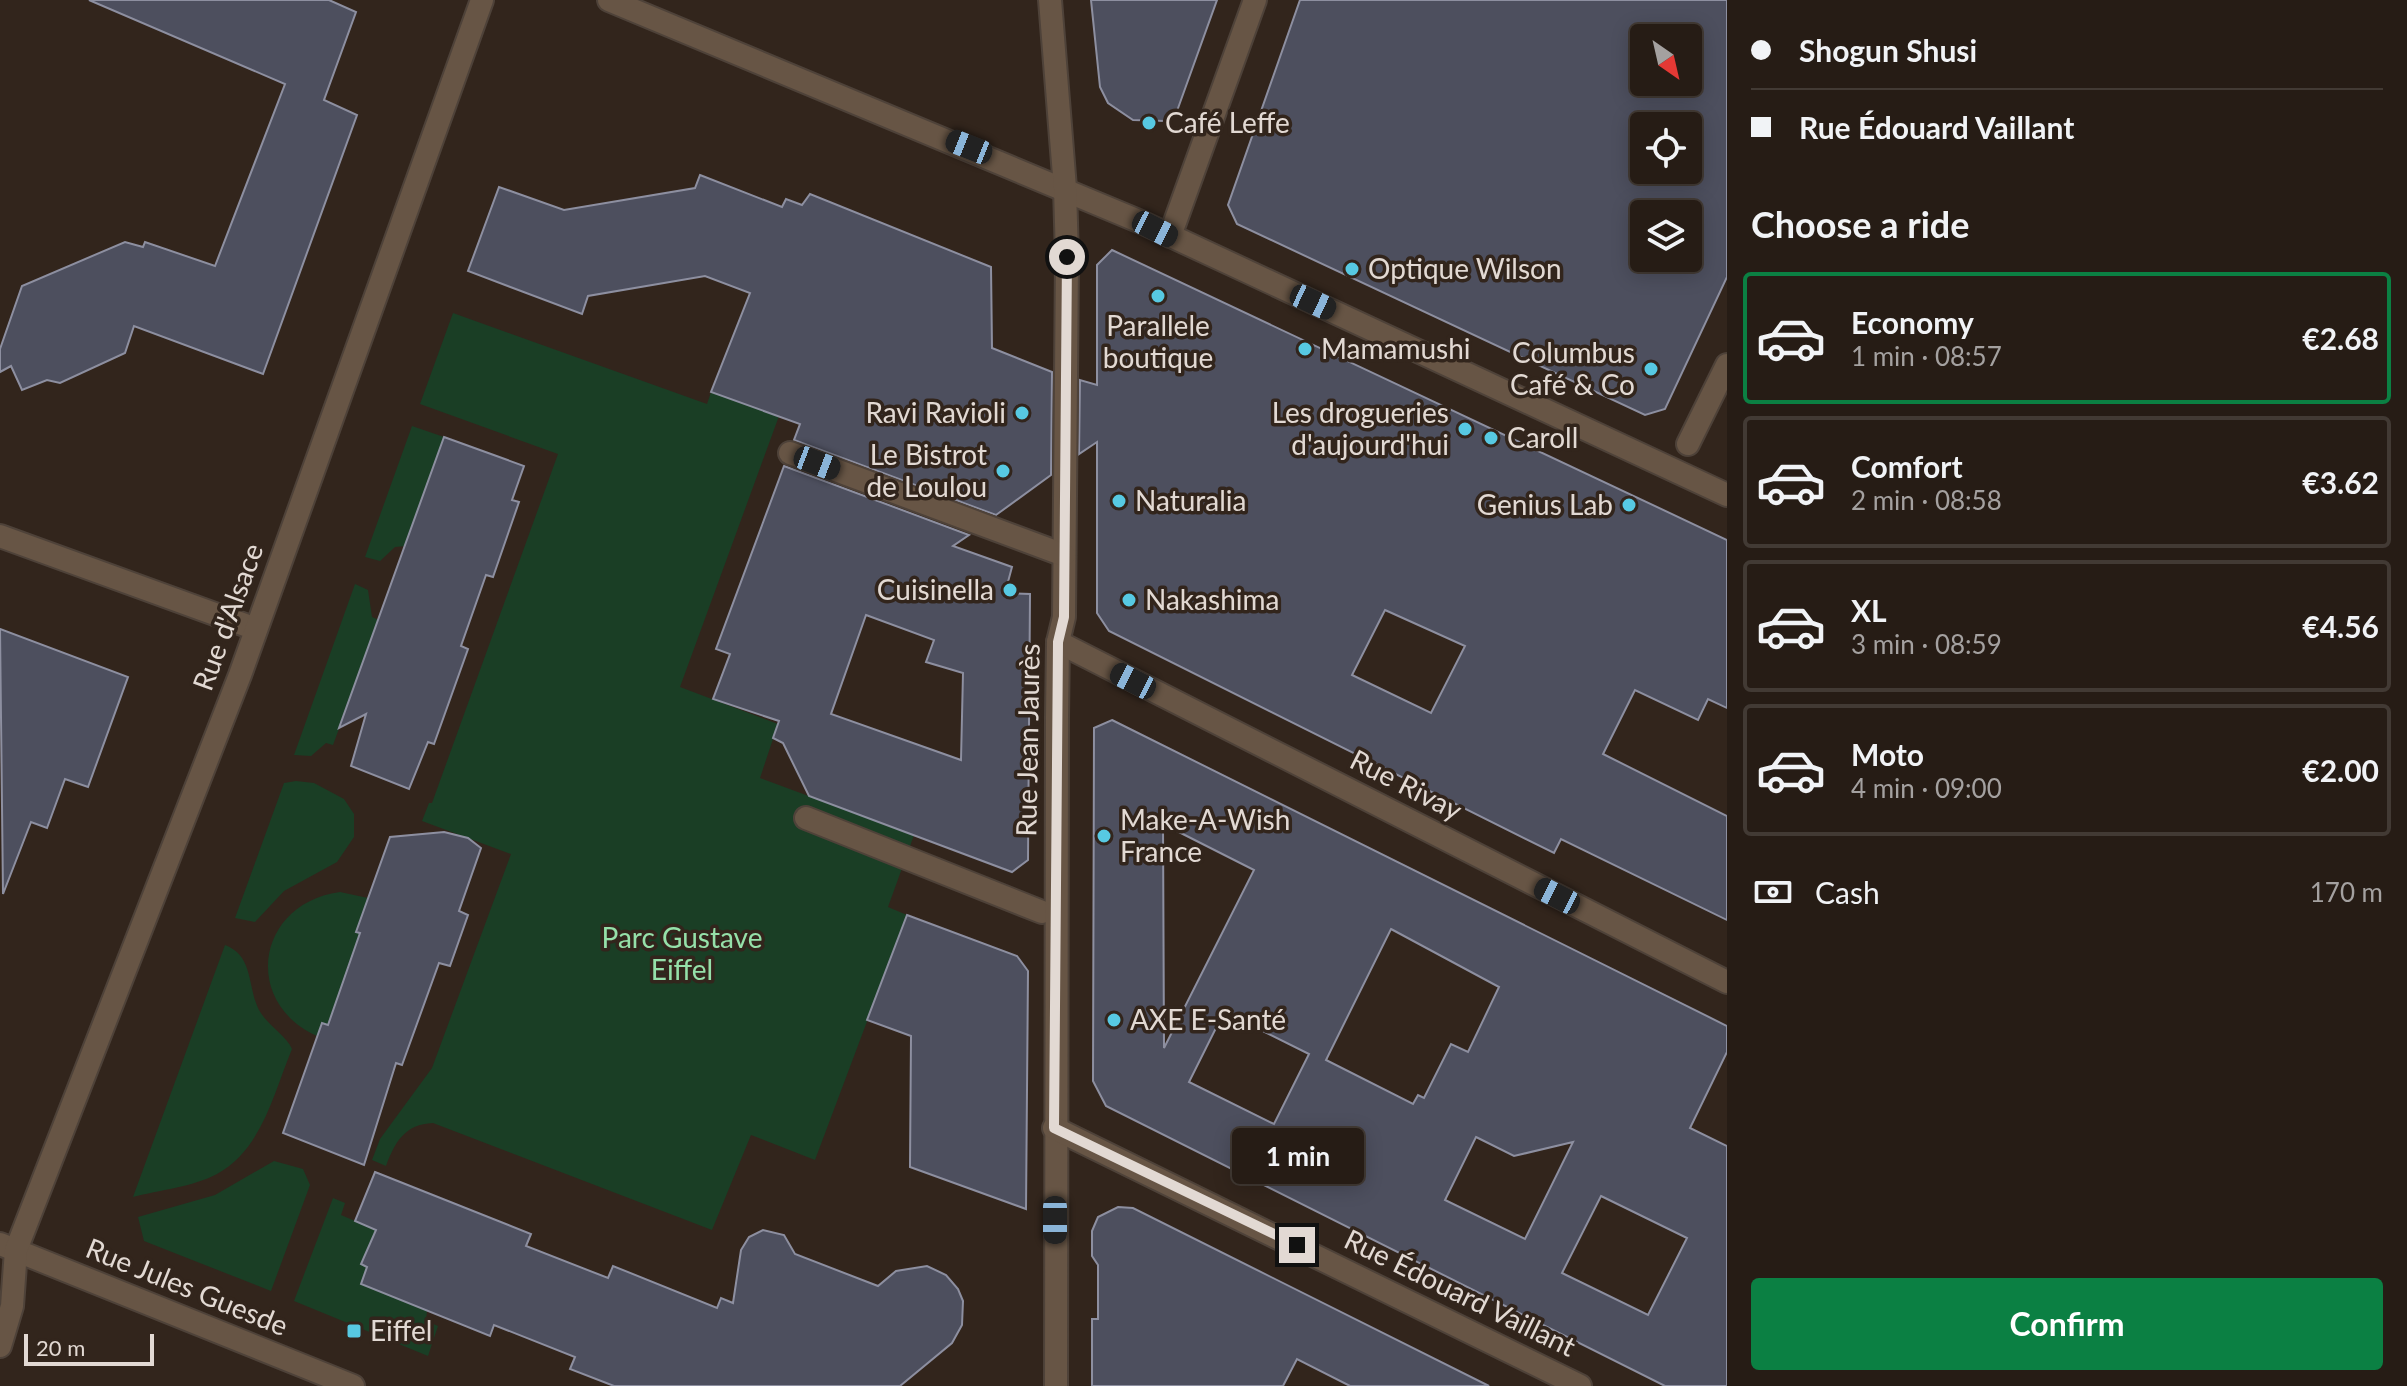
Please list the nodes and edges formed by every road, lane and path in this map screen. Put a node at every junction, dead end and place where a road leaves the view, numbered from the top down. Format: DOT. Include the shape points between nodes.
graph roads {
  1 [pos="482,0"];
  2 [pos="609,0"];
  3 [pos="1050,0"];
  4 [pos="1255,0"];
  5 [pos="1065,188"];
  6 [pos="1170,236"];
  7 [pos="1727,365"];
  8 [pos="1688,444"];
  9 [pos="790,453"];
  10 [pos="1727,495"];
  11 [pos="0,536"];
  12 [pos="1064,555"];
  13 [pos="256,629"];
  14 [pos="1058,642"];
  15 [pos="806,818"];
  16 [pos="1042,912"];
  17 [pos="1727,982"];
  18 [pos="1054,1128"];
  19 [pos="5,1252"];
  20 [pos="0,1346"];
  21 [pos="353,1386"];
  22 [pos="1056,1386"];
  23 [pos="1580,1386"];
  1 -- 13 [label="street, Rue d'Alsace"];
  2 -- 5 [label="street"];
  3 -- 5 [label="street, Rue Jean Jaurès"];
  4 -- 6 [label="street"];
  5 -- 6 [label="street"];
  5 -- 12 [label="street, Rue Jean Jaurès"];
  6 -- 10 [label="street"];
  7 -- 8 [label="street"];
  9 -- 12 [label="street"];
  11 -- 13 [label="street"];
  12 -- 14 [label="street, Rue Jean Jaurès" via="1064,617"];
  13 -- 19 [label="street, Rue d'Alsace"];
  14 -- 17 [label="street, Rue Rivay"];
  14 -- 18 [label="street, Rue Jean Jaurès"];
  15 -- 16 [label="street"];
  18 -- 22 [label="street, Rue Jean Jaurès"];
  18 -- 23 [label="street, Rue Édouard Vaillant"];
  19 -- 20 [label="street, Rue d'Alsace" via="12,1306"];
  19 -- 21 [label="street, Rue Jules Guesde"];
}
